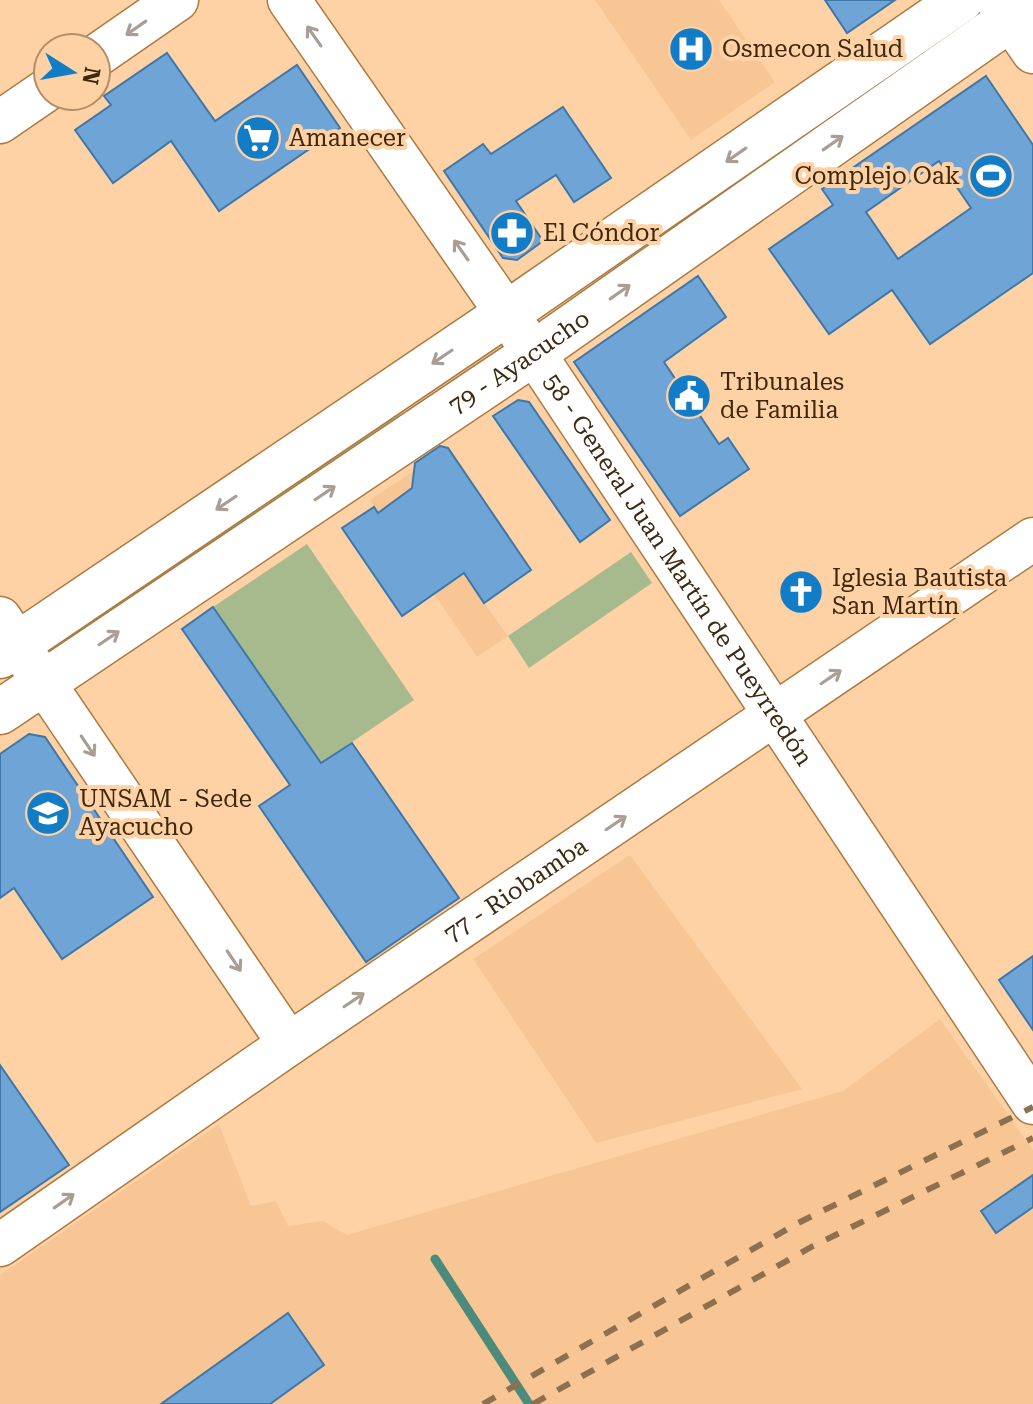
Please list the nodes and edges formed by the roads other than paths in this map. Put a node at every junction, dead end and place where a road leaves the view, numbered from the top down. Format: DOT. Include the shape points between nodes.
graph roads {
  1 [pos="177,0"];
  2 [pos="289,0"];
  3 [pos="961,0"];
  4 [pos="1018,19"];
  5 [pos="112,45"];
  6 [pos="32,100"];
  7 [pos="0,122"];
  8 [pos="506,314"];
  9 [pos="534,353"];
  10 [pos="1033,539"];
  11 [pos="6,640"];
  12 [pos="44,681"];
  13 [pos="0,712"];
  14 [pos="776,714"];
  15 [pos="289,1044"];
  16 [pos="1033,1103"];
  17 [pos="0,1245"];
  1 -- 5 [label="street, one-way"];
  8 -- 2 [label="street, 58 - General Juan Martín de Pueyrredón, one-way"];
  3 -- 8 [label="main road, 79 - Ayacucho, one-way"];
  9 -- 4 [label="main road, 79 - Ayacucho, one-way"];
  6 -- 7 [label="street"];
  8 -- 9 [label="street, 58 - General Juan Martín de Pueyrredón"];
  8 -- 11 [label="main road, 79 - Ayacucho, one-way"];
  12 -- 9 [label="main road, 79 - Ayacucho, one-way"];
  9 -- 14 [label="street, 58 - General Juan Martín de Pueyrredón"];
  14 -- 10 [label="street, 77 - Riobamba, one-way"];
  11 -- 12 [label="street"];
  12 -- 13 [label="main road, 79 - Ayacucho"];
  12 -- 15 [label="street, one-way"];
  15 -- 14 [label="street, 77 - Riobamba, one-way"];
  14 -- 16 [label="street, 58 - General Juan Martín de Pueyrredón"];
  17 -- 15 [label="street, 77 - Riobamba, one-way"];
}
